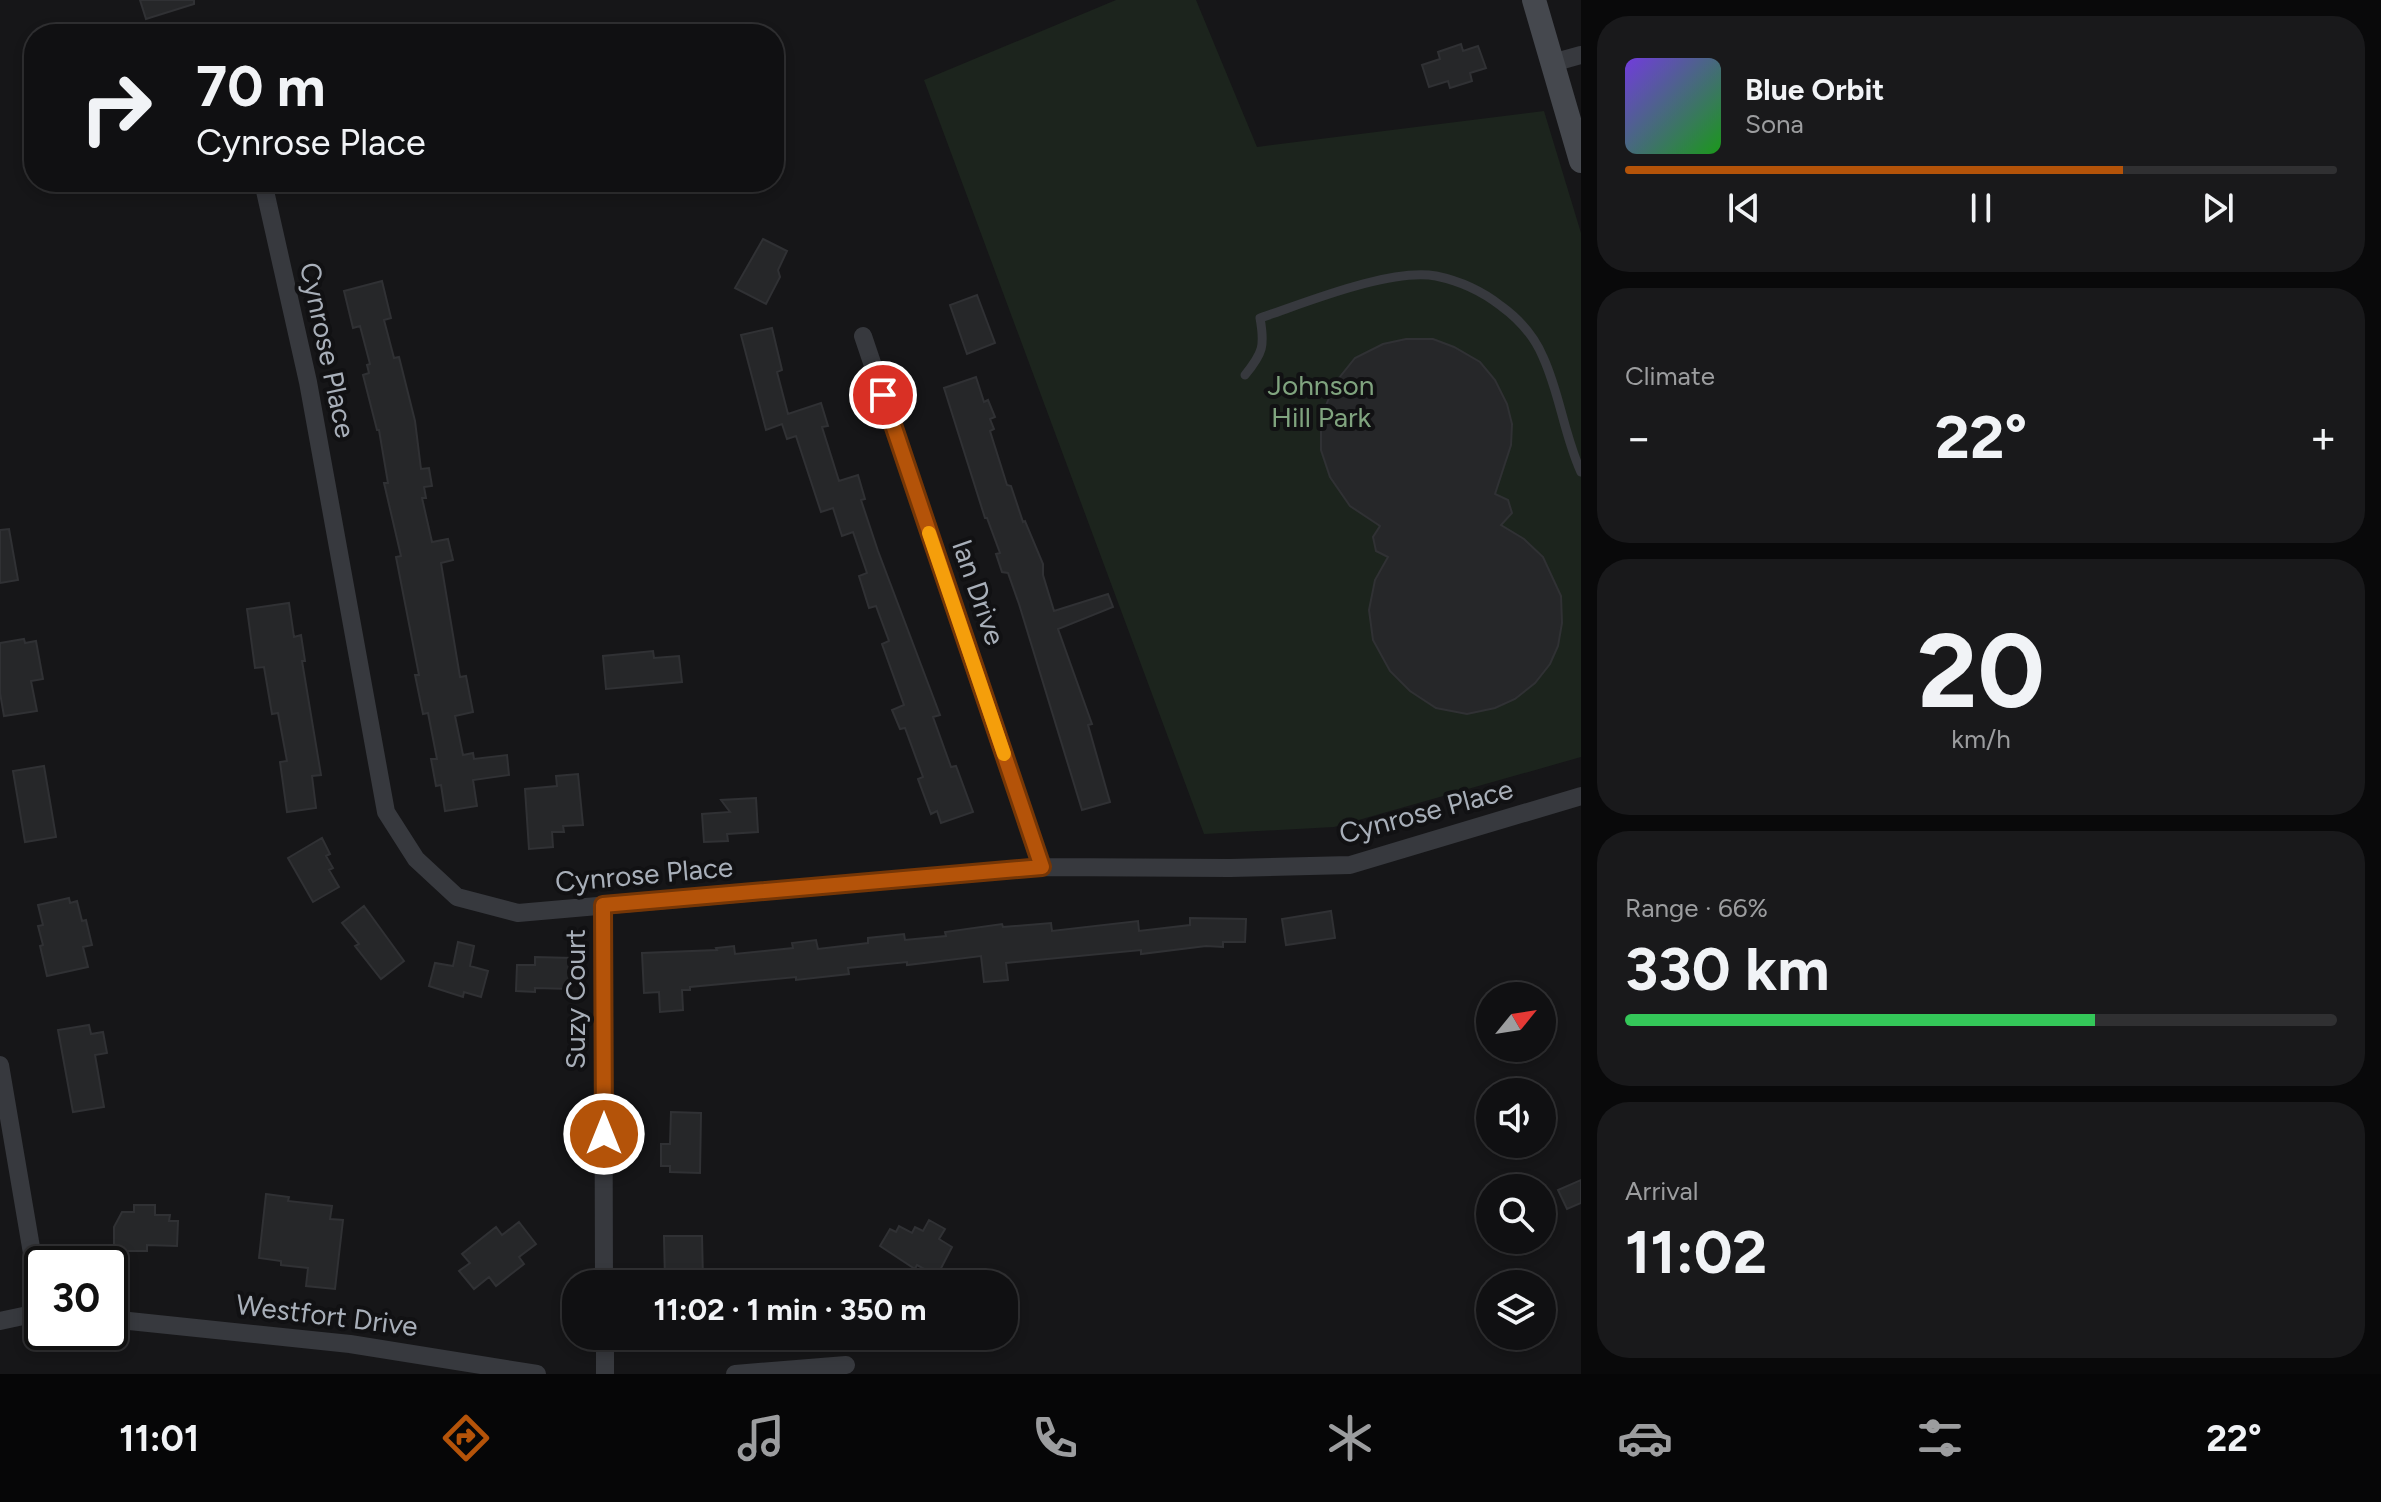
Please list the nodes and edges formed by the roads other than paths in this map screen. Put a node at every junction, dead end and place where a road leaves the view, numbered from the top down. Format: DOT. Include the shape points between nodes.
graph roads {
  1 [pos="1534,0"];
  2 [pos="1581,55"];
  3 [pos="1552,63"];
  4 [pos="1581,161"];
  5 [pos="265,192"];
  6 [pos="863,336"];
  7 [pos="1245,375"];
  8 [pos="1581,472"];
  9 [pos="1581,796"];
  10 [pos="1042,867"];
  11 [pos="603,905"];
  12 [pos="0,1065"];
  13 [pos="31,1246"];
  14 [pos="604,1270"];
  15 [pos="24,1316"];
  16 [pos="0,1321"];
  17 [pos="128,1321"];
  18 [pos="605,1350"];
  19 [pos="846,1365"];
  20 [pos="537,1374"];
  21 [pos="605,1374"];
  22 [pos="735,1374"];
  1 -- 3 [label="street"];
  2 -- 3 [label="street"];
  3 -- 4 [label="street"];
  5 -- 11 [label="street, Cynrose Place" via="308,382 386,812 416,859 457,897 518,913"];
  6 -- 10 [label="street, Ian Drive"];
  7 -- 8 [label="lane" via="1264,341 1260,318 1397,276 1434,276 1480,290 1520,320 1542,355"];
  9 -- 10 [label="street, Cynrose Place" via="1350,865"];
  10 -- 11 [label="street, Cynrose Place"];
  11 -- 14 [label="street, Suzy Court"];
  12 -- 13 [label="street"];
  15 -- 16 [label="street"];
  17 -- 20 [label="street, Westfort Drive" via="350,1344"];
  18 -- 21 [label="street"];
  19 -- 22 [label="street"];
}
